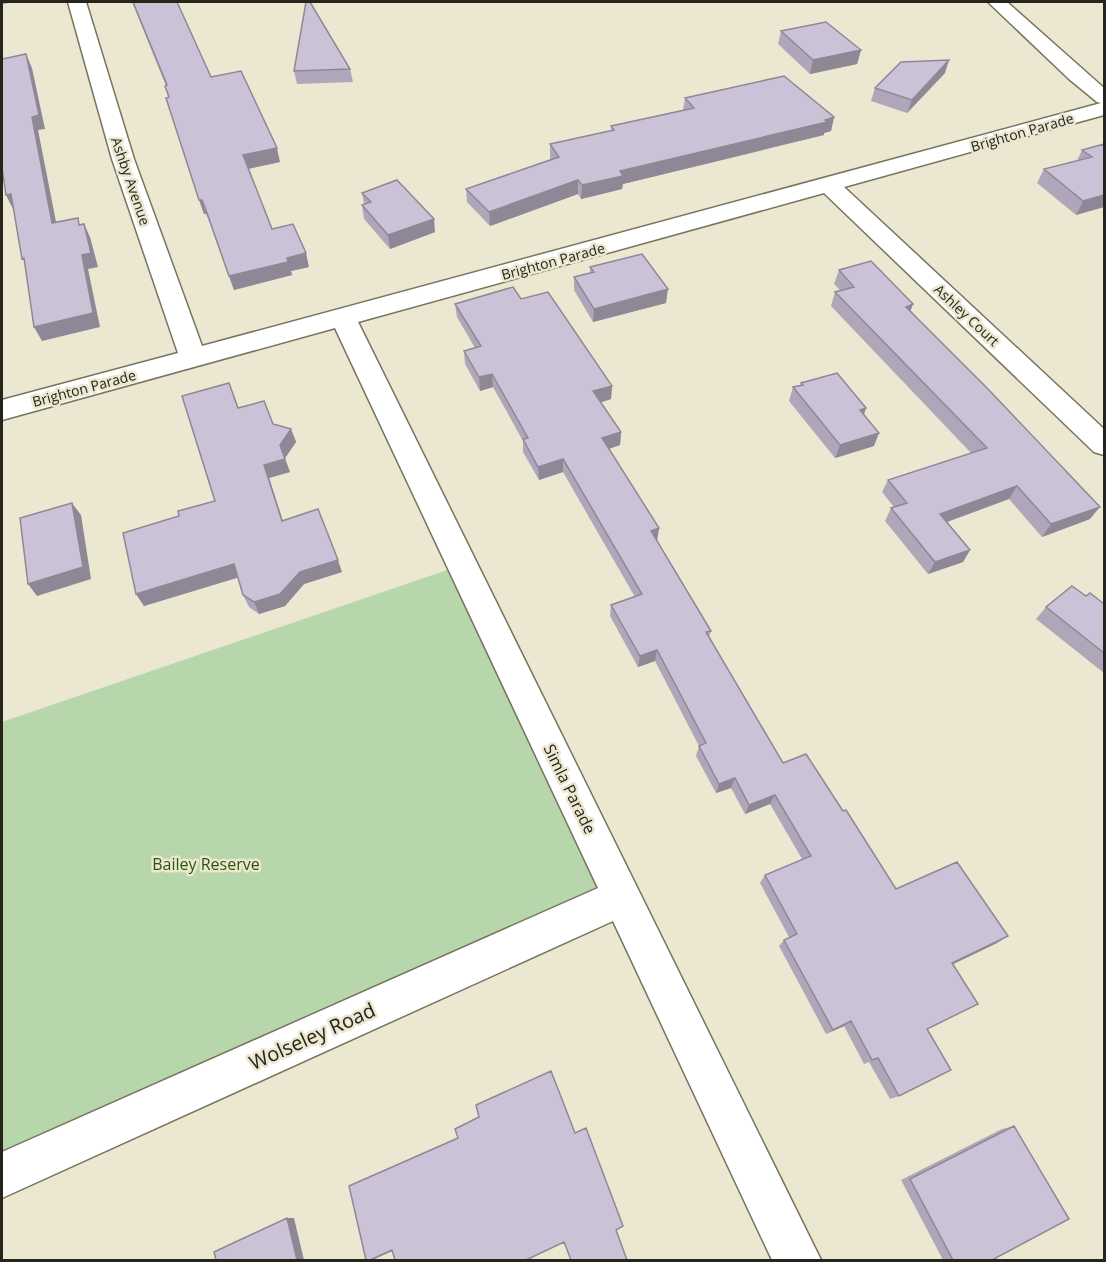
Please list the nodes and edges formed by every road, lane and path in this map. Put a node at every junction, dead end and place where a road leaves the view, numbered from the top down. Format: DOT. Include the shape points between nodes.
graph roads {
  1 [pos="77,2"];
  2 [pos="997,2"];
  3 [pos="1104,98"];
  4 [pos="1104,109"];
  5 [pos="830,185"];
  6 [pos="343,318"];
  7 [pos="193,358"];
  8 [pos="2,410"];
  9 [pos="1104,445"];
  10 [pos="622,897"];
  11 [pos="2,1175"];
  12 [pos="797,1260"];
  1 -- 7 [label="street, Ashby Avenue" via="123,159"];
  2 -- 3 [label="street" via="1021,21 1051,55"];
  4 -- 5 [label="street, Brighton Parade"];
  5 -- 6 [label="street, Brighton Parade"];
  5 -- 9 [label="street, Ashley Court"];
  6 -- 7 [label="street, Brighton Parade"];
  6 -- 10 [label="street, Simla Parade"];
  7 -- 8 [label="street, Brighton Parade"];
  10 -- 11 [label="street, Wolseley Road"];
  10 -- 12 [label="street, Simla Parade"];
}
